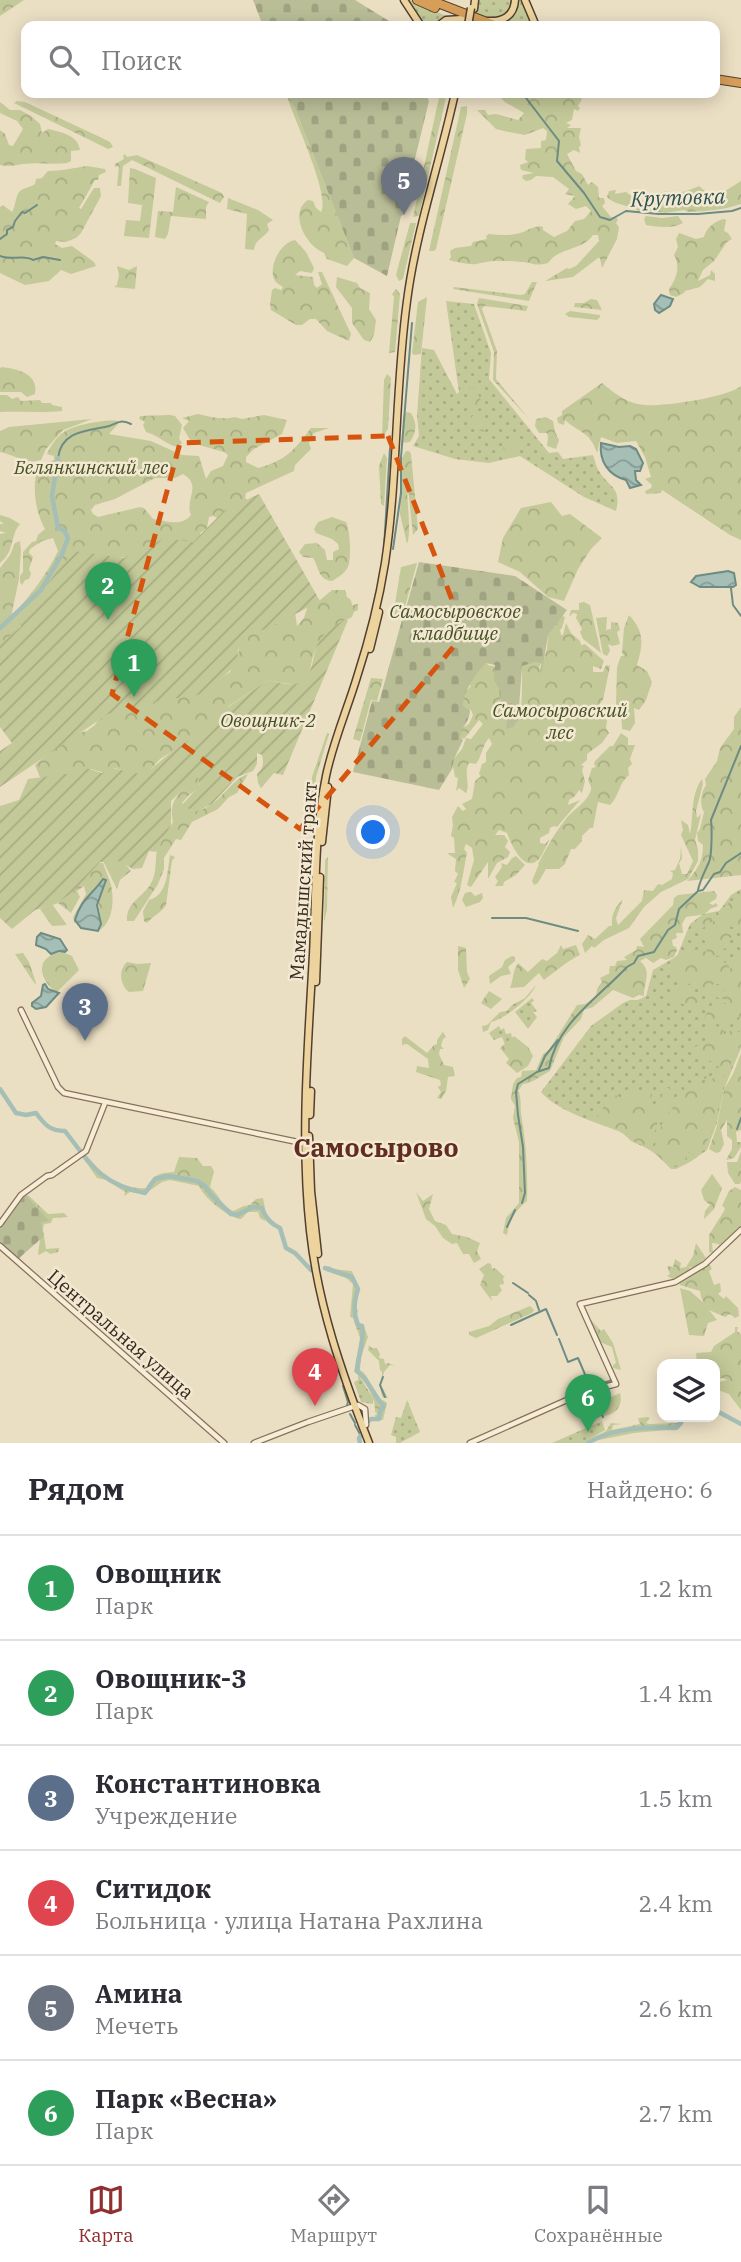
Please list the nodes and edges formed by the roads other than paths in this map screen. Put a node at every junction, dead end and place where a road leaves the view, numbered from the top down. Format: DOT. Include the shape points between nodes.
graph roads {
  1 [pos="404,0"];
  2 [pos="417,0"];
  3 [pos="430,0"];
  4 [pos="438,0"];
  5 [pos="515,0"];
  6 [pos="526,0"];
  7 [pos="447,8"];
  8 [pos="418,21"];
  9 [pos="467,21"];
  10 [pos="469,21"];
  11 [pos="497,21"];
  12 [pos="534,21"];
  13 [pos="720,82"];
  14 [pos="741,85"];
  15 [pos="456,98"];
  16 [pos="431,199"];
  17 [pos="21,1010"];
  18 [pos="105,1103"];
  19 [pos="302,1143"];
  20 [pos="0,1224"];
  21 [pos="741,1230"];
  22 [pos="0,1246"];
  23 [pos="353,1407"];
  24 [pos="224,1443"];
  25 [pos="254,1443"];
  26 [pos="371,1443"];
  27 [pos="470,1443"];
  1 -- 8 [label="main road"];
  2 -- 9 [label="highway"];
  3 -- 7 [label="highway"];
  4 -- 7 [label="main road"];
  5 -- 11 [label="main road" via="513,10"];
  6 -- 12 [label="main road"];
  7 -- 10 [label="highway"];
  13 -- 14 [label="highway"];
  15 -- 16 [label="main road"];
  16 -- 19 [label="main road, Мамадышский тракт" via="406,334 385,587 327,790"];
  16 -- 19 [label="main road, Мамадышский тракт" via="411,277 402,337 381,586 323,790"];
  17 -- 18 [label="street" via="60,1090"];
  18 -- 19 [label="street"];
  18 -- 20 [label="street" via="86,1151 21,1195"];
  19 -- 23 [label="main road, Мамадышский тракт" via="324,1290"];
  19 -- 23 [label="main road, Мамадышский тракт" via="319,1286"];
  21 -- 27 [label="street" via="712,1258 675,1282 580,1304 617,1384 585,1392"];
  22 -- 24 [label="street, Центральная улица"];
  23 -- 25 [label="street"];
  23 -- 26 [label="main road, Мамадышский тракт"];
  23 -- 26 [label="main road, Мамадышский тракт" via="366,1425"];
}
